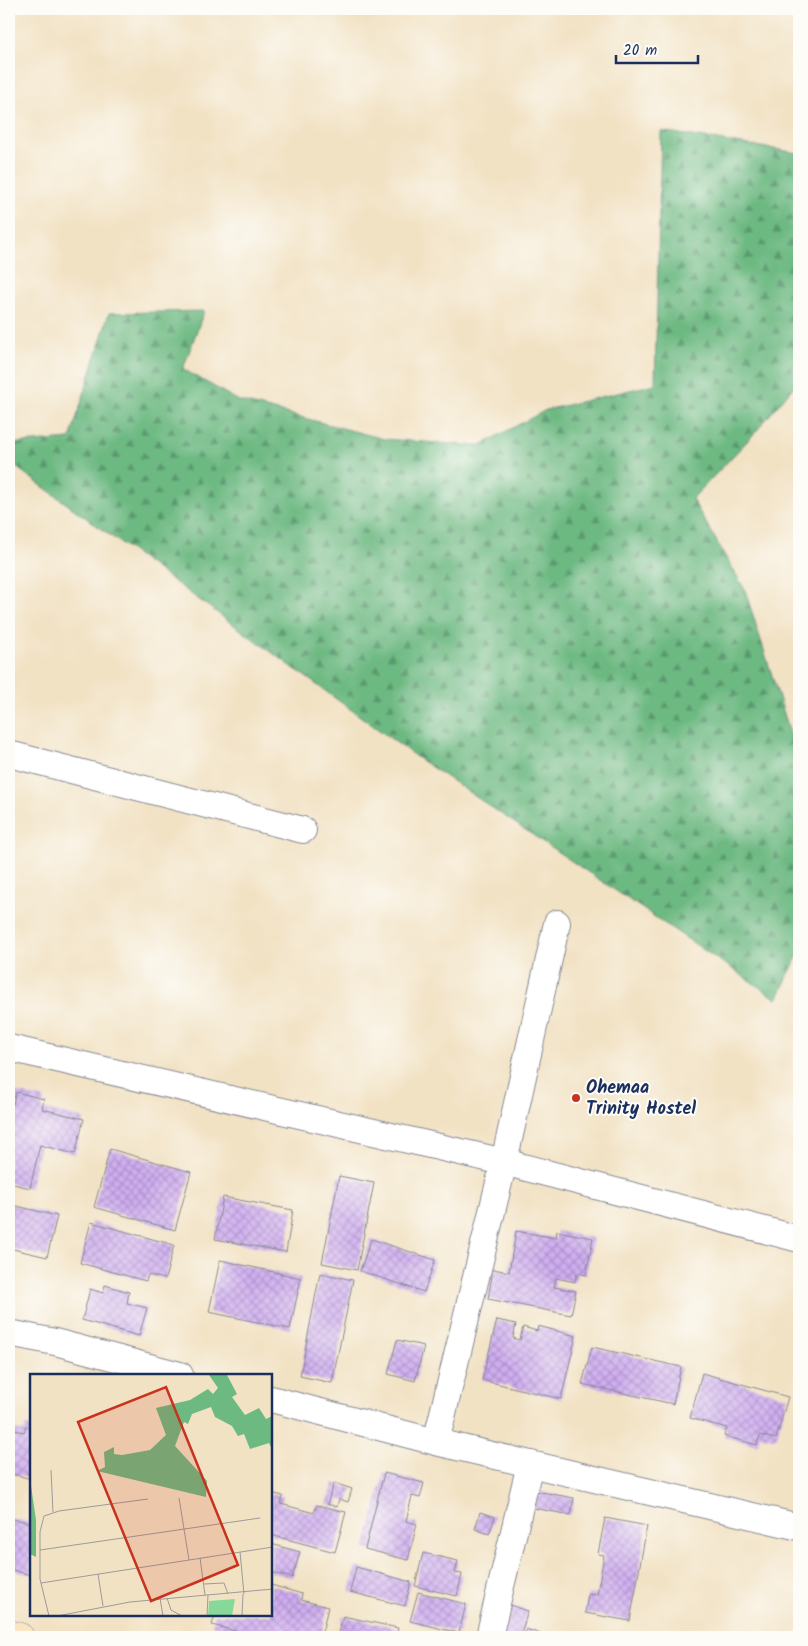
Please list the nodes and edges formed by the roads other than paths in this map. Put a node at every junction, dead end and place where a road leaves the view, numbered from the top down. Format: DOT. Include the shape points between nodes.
graph roads {
  1 [pos="9,754"];
  2 [pos="303,830"];
  3 [pos="557,923"];
  4 [pos="9,1048"];
  5 [pos="504,1162"];
  6 [pos="799,1239"];
  7 [pos="9,1333"];
  8 [pos="176,1374"];
  9 [pos="272,1399"];
  10 [pos="436,1442"];
  11 [pos="530,1464"];
  12 [pos="799,1527"];
  13 [pos="9,1634"];
  14 [pos="20,1637"];
  15 [pos="489,1637"];
  1 -- 2 [label="street"];
  3 -- 5 [label="street"];
  4 -- 5 [label="street"];
  5 -- 6 [label="street"];
  5 -- 10 [label="street"];
  7 -- 8 [label="street"];
  9 -- 10 [label="street"];
  10 -- 11 [label="street"];
  11 -- 12 [label="street"];
  11 -- 15 [label="street"];
  13 -- 14 [label="street"];
}
